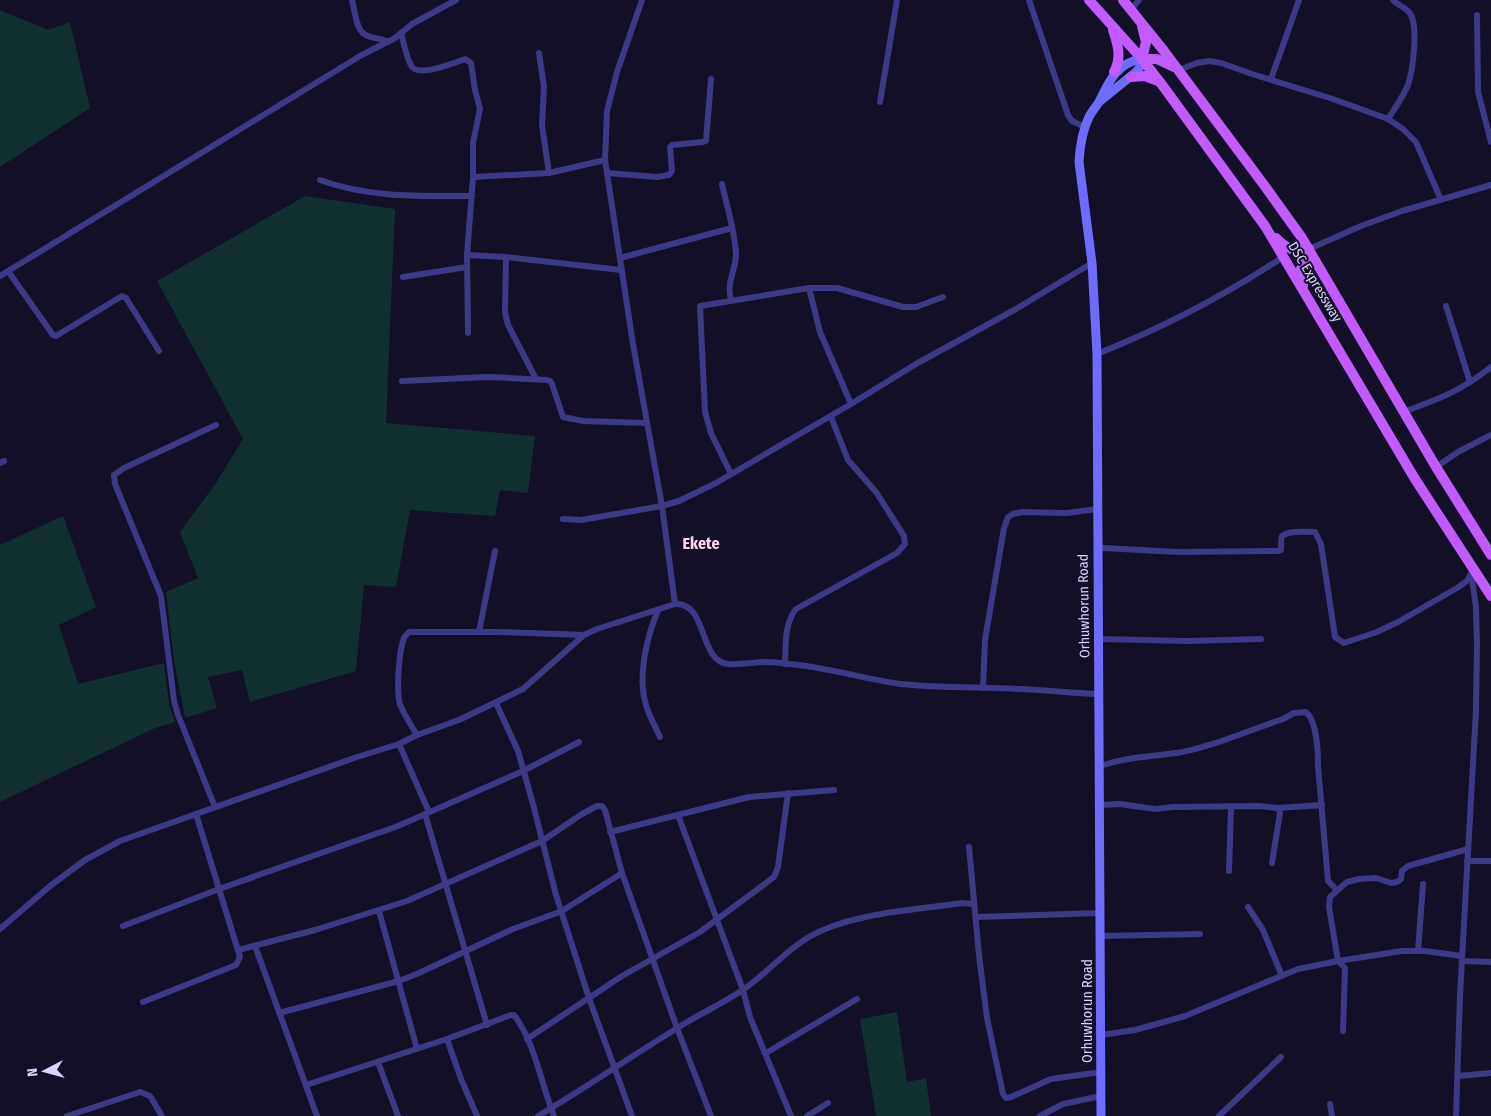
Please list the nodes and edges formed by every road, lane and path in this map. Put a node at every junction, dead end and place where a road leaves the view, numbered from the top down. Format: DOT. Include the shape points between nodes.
graph roads {
  1 [pos="352,0"];
  2 [pos="456,0"];
  3 [pos="642,0"];
  4 [pos="897,0"];
  5 [pos="1029,0"];
  6 [pos="1089,0"];
  7 [pos="1122,0"];
  8 [pos="1139,0"];
  9 [pos="1299,0"];
  10 [pos="1393,0"];
  11 [pos="1131,10"];
  12 [pos="1477,15"];
  13 [pos="1139,19"];
  14 [pos="1111,24"];
  15 [pos="401,33"];
  16 [pos="388,42"];
  17 [pos="539,53"];
  18 [pos="1142,59"];
  19 [pos="1178,70"];
  20 [pos="1114,72"];
  21 [pos="1131,77"];
  22 [pos="711,79"];
  23 [pos="1271,80"];
  24 [pos="1160,82"];
  25 [pos="880,102"];
  26 [pos="1099,102"];
  27 [pos="1388,119"];
  28 [pos="1084,127"];
  29 [pos="1491,142"];
  30 [pos="605,160"];
  31 [pos="550,173"];
  32 [pos="608,173"];
  33 [pos="473,177"];
  34 [pos="320,180"];
  35 [pos="722,184"];
  36 [pos="1491,186"];
  37 [pos="472,196"];
  38 [pos="1441,200"];
  39 [pos="1265,226"];
  40 [pos="732,228"];
  41 [pos="1308,249"];
  42 [pos="467,255"];
  43 [pos="506,256"];
  44 [pos="1283,257"];
  45 [pos="620,258"];
  46 [pos="1092,263"];
  47 [pos="467,268"];
  48 [pos="621,270"];
  49 [pos="8,271"];
  50 [pos="0,276"];
  51 [pos="403,277"];
  52 [pos="809,288"];
  53 [pos="1304,292"];
  54 [pos="943,297"];
  55 [pos="731,300"];
  56 [pos="1446,306"];
  57 [pos="468,333"];
  58 [pos="159,351"];
  59 [pos="1097,354"];
  60 [pos="1491,367"];
  61 [pos="536,378"];
  62 [pos="402,381"];
  63 [pos="1470,382"];
  64 [pos="851,404"];
  65 [pos="1403,412"];
  66 [pos="831,416"];
  67 [pos="647,423"];
  68 [pos="216,425"];
  69 [pos="1491,435"];
  70 [pos="1436,467"];
  71 [pos="731,474"];
  72 [pos="662,506"];
  73 [pos="1097,509"];
  74 [pos="563,519"];
  75 [pos="1097,549"];
  76 [pos="495,551"];
  77 [pos="1491,555"];
  78 [pos="1473,570"];
  79 [pos="1491,596"];
  80 [pos="675,604"];
  81 [pos="658,610"];
  82 [pos="479,632"];
  83 [pos="584,635"];
  84 [pos="1098,639"];
  85 [pos="1261,639"];
  86 [pos="785,664"];
  87 [pos="983,688"];
  88 [pos="1098,694"];
  89 [pos="496,703"];
  90 [pos="417,735"];
  91 [pos="660,737"];
  92 [pos="579,742"];
  93 [pos="399,744"];
  94 [pos="1100,766"];
  95 [pos="524,771"];
  96 [pos="834,790"];
  97 [pos="788,793"];
  98 [pos="1100,805"];
  99 [pos="1322,805"];
  100 [pos="216,807"];
  101 [pos="1231,807"];
  102 [pos="1278,808"];
  103 [pos="427,813"];
  104 [pos="196,814"];
  105 [pos="678,815"];
  106 [pos="610,832"];
  107 [pos="542,841"];
  108 [pos="969,847"];
  109 [pos="1468,850"];
  110 [pos="1467,861"];
  111 [pos="1491,861"];
  112 [pos="1272,864"];
  113 [pos="1229,871"];
  114 [pos="622,872"];
  115 [pos="446,882"];
  116 [pos="1423,884"];
  117 [pos="219,890"];
  118 [pos="1337,890"];
  119 [pos="974,904"];
  120 [pos="1248,907"];
  121 [pos="379,911"];
  122 [pos="562,912"];
  123 [pos="1101,913"];
  124 [pos="976,917"];
  125 [pos="717,919"];
  126 [pos="123,926"];
  127 [pos="0,929"];
  128 [pos="1200,934"];
  129 [pos="1101,936"];
  130 [pos="255,946"];
  131 [pos="238,950"];
  132 [pos="466,951"];
  133 [pos="1418,951"];
  134 [pos="1462,958"];
  135 [pos="653,960"];
  136 [pos="1338,960"];
  137 [pos="1491,962"];
  138 [pos="1282,976"];
  139 [pos="399,981"];
  140 [pos="743,990"];
  141 [pos="589,998"];
  142 [pos="857,999"];
  143 [pos="143,1002"];
  144 [pos="279,1013"];
  145 [pos="487,1025"];
  146 [pos="677,1028"];
  147 [pos="1343,1031"];
  148 [pos="1101,1035"];
  149 [pos="448,1039"];
  150 [pos="528,1039"];
  151 [pos="417,1049"];
  152 [pos="766,1054"];
  153 [pos="1282,1056"];
  154 [pos="378,1062"];
  155 [pos="615,1068"];
  156 [pos="1101,1072"];
  157 [pos="1491,1073"];
  158 [pos="1458,1076"];
  159 [pos="306,1085"];
  160 [pos="1101,1096"];
  161 [pos="828,1103"];
  162 [pos="1330,1104"];
  163 [pos="551,1108"];
  164 [pos="67,1116"];
  165 [pos="162,1116"];
  166 [pos="317,1116"];
  167 [pos="398,1116"];
  168 [pos="477,1116"];
  169 [pos="538,1116"];
  170 [pos="554,1116"];
  171 [pos="632,1116"];
  172 [pos="711,1116"];
  173 [pos="791,1116"];
  174 [pos="807,1116"];
  175 [pos="1040,1116"];
  176 [pos="1101,1116"];
  177 [pos="1220,1116"];
  178 [pos="1332,1116"];
  179 [pos="1456,1116"];
  1 -- 16 [label="street" via="360,31 365,36"];
  2 -- 15 [label="street"];
  3 -- 30 [label="street" via="607,111"];
  4 -- 25 [label="street"];
  5 -- 28 [label="street" via="1068,115"];
  6 -- 14 [label="main road, DSC Expressway"];
  7 -- 11 [label="main road, DSC Expressway"];
  8 -- 11 [label="street"];
  9 -- 23 [label="street"];
  10 -- 27 [label="street" via="1411,15 1414,38 1407,87"];
  11 -- 13 [label="main road, DSC Expressway"];
  12 -- 29 [label="street" via="1478,92"];
  13 -- 18 [label="main road" via="1146,42"];
  13 -- 19 [label="main road, DSC Expressway"];
  14 -- 18 [label="main road, DSC Expressway"];
  14 -- 20 [label="main road" via="1119,54 1118,67"];
  15 -- 16 [label="street"];
  15 -- 33 [label="street" via="413,69 440,68 465,59 472,63 480,109 473,143"];
  16 -- 49 [label="street"];
  17 -- 31 [label="street" via="544,87 542,125"];
  18 -- 19 [label="main road" via="1157,59"];
  18 -- 20 [label="street"];
  18 -- 21 [label="street"];
  18 -- 24 [label="main road, DSC Expressway"];
  19 -- 23 [label="street" via="1197,62 1221,62"];
  19 -- 41 [label="main road, DSC Expressway"];
  20 -- 26 [label="street"];
  21 -- 24 [label="main road" via="1145,76"];
  21 -- 26 [label="street"];
  22 -- 32 [label="street" via="706,141 672,145 672,171 669,175"];
  23 -- 27 [label="street"];
  24 -- 39 [label="main road, DSC Expressway"];
  26 -- 28 [label="street, Orhuwhorun Road"];
  27 -- 38 [label="street" via="1416,142"];
  28 -- 46 [label="street, Orhuwhorun Road" via="1079,162"];
  30 -- 31 [label="street"];
  30 -- 32 [label="street"];
  31 -- 33 [label="street"];
  32 -- 45 [label="street"];
  33 -- 37 [label="street"];
  34 -- 37 [label="street" via="340,188 372,193"];
  35 -- 40 [label="street"];
  36 -- 38 [label="street"];
  37 -- 42 [label="street"];
  38 -- 41 [label="street" via="1361,226"];
  39 -- 41 [label="main road" via="1286,247 1296,251"];
  39 -- 44 [label="main road, DSC Expressway"];
  40 -- 45 [label="street"];
  40 -- 55 [label="street" via="736,264 729,284"];
  41 -- 53 [label="main road" via="1301,269"];
  41 -- 65 [label="main road, DSC Expressway"];
  42 -- 43 [label="street"];
  42 -- 47 [label="street"];
  43 -- 48 [label="street"];
  43 -- 61 [label="street" via="505,312 508,325"];
  44 -- 53 [label="main road, DSC Expressway"];
  44 -- 59 [label="street" via="1194,310"];
  45 -- 48 [label="street"];
  46 -- 59 [label="street, Orhuwhorun Road"];
  46 -- 64 [label="street"];
  47 -- 51 [label="street"];
  47 -- 57 [label="street"];
  48 -- 67 [label="street"];
  49 -- 50 [label="street"];
  49 -- 58 [label="street" via="52,335 56,336 122,296"];
  52 -- 54 [label="street" via="837,288 902,307 916,307"];
  52 -- 55 [label="street"];
  52 -- 64 [label="street" via="820,332"];
  53 -- 78 [label="main road, DSC Expressway"];
  55 -- 71 [label="street" via="704,304 699,309 705,412 711,433"];
  56 -- 63 [label="street"];
  59 -- 73 [label="street, Orhuwhorun Road"];
  60 -- 63 [label="street"];
  61 -- 62 [label="street"];
  61 -- 67 [label="street" via="550,381 563,417 583,421"];
  63 -- 65 [label="street" via="1439,400"];
  64 -- 66 [label="street"];
  65 -- 70 [label="main road, DSC Expressway"];
  66 -- 71 [label="street"];
  66 -- 86 [label="street" via="848,460 876,492 904,536 905,544 897,553 796,609 787,628"];
  67 -- 72 [label="street"];
  68 -- 100 [label="street" via="114,475 161,596 176,708"];
  69 -- 70 [label="street"];
  70 -- 77 [label="main road, DSC Expressway"];
  71 -- 72 [label="street" via="694,494"];
  72 -- 74 [label="street" via="581,520"];
  72 -- 80 [label="street"];
  73 -- 75 [label="street, Orhuwhorun Road"];
  73 -- 87 [label="street" via="1045,514 1022,512 1008,517 985,640"];
  75 -- 78 [label="street" via="1277,551 1282,548 1281,540 1285,534 1315,532 1321,544 1335,637 1344,642 1398,622 1462,585"];
  75 -- 84 [label="street, Orhuwhorun Road"];
  76 -- 82 [label="street"];
  78 -- 79 [label="main road, DSC Expressway"];
  78 -- 109 [label="street" via="1476,710"];
  80 -- 81 [label="street"];
  80 -- 86 [label="street" via="681,603 692,612 715,658 726,664"];
  81 -- 83 [label="street"];
  81 -- 91 [label="street" via="646,648 644,686 646,704"];
  82 -- 83 [label="street"];
  82 -- 90 [label="street" via="414,631 404,637 398,674 400,702"];
  83 -- 89 [label="street" via="523,689"];
  84 -- 85 [label="street"];
  84 -- 88 [label="street, Orhuwhorun Road"];
  86 -- 87 [label="street" via="820,667 901,684"];
  87 -- 88 [label="street"];
  88 -- 94 [label="street, Orhuwhorun Road"];
  89 -- 90 [label="street"];
  89 -- 95 [label="street"];
  90 -- 93 [label="street"];
  92 -- 95 [label="street"];
  93 -- 100 [label="street"];
  93 -- 103 [label="street"];
  94 -- 98 [label="street, Orhuwhorun Road"];
  94 -- 99 [label="street" via="1132,757 1176,753 1294,713 1306,712 1311,716 1318,749"];
  95 -- 103 [label="street"];
  95 -- 107 [label="street"];
  96 -- 97 [label="street"];
  97 -- 105 [label="street" via="749,797"];
  97 -- 125 [label="street" via="776,874"];
  98 -- 101 [label="street" via="1155,809"];
  98 -- 123 [label="street, Orhuwhorun Road"];
  99 -- 102 [label="street"];
  99 -- 118 [label="street" via="1328,881"];
  100 -- 104 [label="street"];
  101 -- 102 [label="street"];
  101 -- 113 [label="street"];
  102 -- 112 [label="street" via="1280,813"];
  103 -- 115 [label="street"];
  103 -- 117 [label="street"];
  104 -- 117 [label="street"];
  104 -- 127 [label="street" via="120,841 85,860"];
  105 -- 106 [label="street"];
  105 -- 125 [label="street"];
  106 -- 107 [label="street" via="605,810 597,806"];
  106 -- 114 [label="street"];
  107 -- 115 [label="street"];
  107 -- 122 [label="street"];
  108 -- 119 [label="street"];
  109 -- 110 [label="street"];
  109 -- 118 [label="street" via="1408,866 1397,882 1359,879 1347,882"];
  110 -- 111 [label="street"];
  110 -- 134 [label="street"];
  114 -- 122 [label="street"];
  114 -- 135 [label="street"];
  115 -- 121 [label="street"];
  115 -- 132 [label="street"];
  116 -- 133 [label="street"];
  117 -- 126 [label="street"];
  117 -- 131 [label="street"];
  118 -- 136 [label="street" via="1328,902"];
  119 -- 124 [label="street"];
  119 -- 140 [label="street" via="908,910 843,922 798,944"];
  120 -- 138 [label="street" via="1263,930"];
  121 -- 130 [label="street"];
  121 -- 139 [label="street"];
  122 -- 132 [label="street" via="513,929"];
  122 -- 141 [label="street"];
  123 -- 124 [label="street"];
  123 -- 129 [label="street, Orhuwhorun Road"];
  124 -- 156 [label="street" via="987,1018 1006,1098 1051,1079"];
  125 -- 135 [label="street"];
  125 -- 140 [label="street"];
  128 -- 129 [label="street"];
  129 -- 148 [label="street, Orhuwhorun Road"];
  130 -- 131 [label="street"];
  130 -- 144 [label="street"];
  131 -- 143 [label="street" via="240,957 236,965"];
  132 -- 139 [label="street"];
  132 -- 145 [label="street"];
  133 -- 134 [label="street"];
  133 -- 136 [label="street"];
  134 -- 137 [label="street"];
  134 -- 158 [label="street"];
  135 -- 141 [label="street"];
  135 -- 146 [label="street"];
  136 -- 138 [label="street" via="1298,968"];
  136 -- 147 [label="street" via="1345,968"];
  138 -- 148 [label="street" via="1185,1016"];
  139 -- 144 [label="street"];
  139 -- 151 [label="street"];
  140 -- 146 [label="street"];
  140 -- 152 [label="street"];
  141 -- 150 [label="street"];
  141 -- 155 [label="street"];
  142 -- 152 [label="street"];
  144 -- 159 [label="street"];
  145 -- 149 [label="street"];
  145 -- 150 [label="street" via="514,1016"];
  146 -- 155 [label="street"];
  146 -- 172 [label="street"];
  148 -- 156 [label="street, Orhuwhorun Road"];
  149 -- 151 [label="street"];
  149 -- 168 [label="street"];
  150 -- 163 [label="street"];
  151 -- 154 [label="street"];
  152 -- 173 [label="street"];
  153 -- 177 [label="street"];
  154 -- 159 [label="street"];
  154 -- 167 [label="street"];
  155 -- 163 [label="street"];
  155 -- 171 [label="street"];
  156 -- 160 [label="street, Orhuwhorun Road"];
  157 -- 158 [label="street"];
  158 -- 179 [label="street"];
  159 -- 166 [label="street"];
  160 -- 175 [label="street" via="1063,1104"];
  160 -- 176 [label="street, Orhuwhorun Road"];
  161 -- 174 [label="street"];
  162 -- 178 [label="street"];
  163 -- 169 [label="street"];
  163 -- 170 [label="street"];
  164 -- 165 [label="street" via="140,1092 150,1096"];
}
